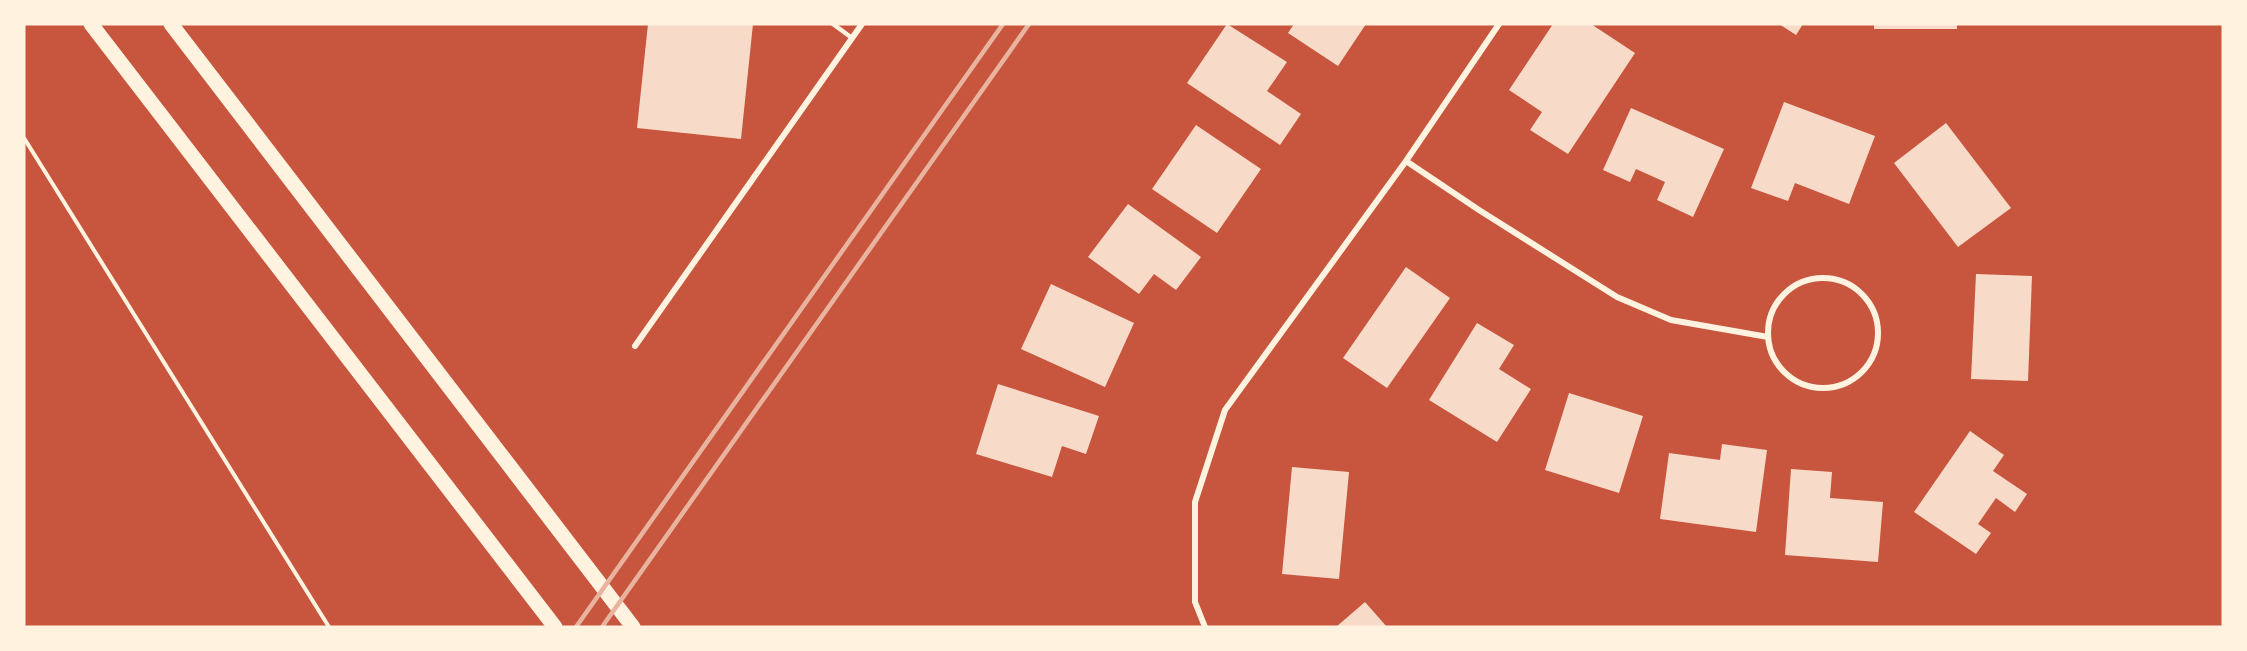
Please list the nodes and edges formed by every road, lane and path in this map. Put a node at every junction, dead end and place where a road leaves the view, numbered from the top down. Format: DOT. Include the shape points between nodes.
graph roads {
  1 [pos="91,24"];
  2 [pos="171,24"];
  3 [pos="833,24"];
  4 [pos="862,24"];
  5 [pos="1499,24"];
  6 [pos="852,38"];
  7 [pos="24,138"];
  8 [pos="1406,161"];
  9 [pos="1768,337"];
  10 [pos="635,346"];
  11 [pos="329,627"];
  12 [pos="555,627"];
  13 [pos="633,627"];
  14 [pos="1205,627"];
  1 -- 12 [label="main road"];
  2 -- 13 [label="main road"];
  3 -- 6 [label="lane"];
  4 -- 6 [label="street"];
  5 -- 8 [label="street"];
  6 -- 10 [label="street"];
  7 -- 11 [label="path"];
  8 -- 9 [label="street" via="1617,297 1671,320"];
  8 -- 14 [label="street" via="1225,410 1195,502 1195,602"];
  9 -- 9 [label="street" via="1770,318 1778,301 1791,288 1809,280 1828,278 1861,293 1873,308 1878,326 1878,344 1872,361 1846,384 1829,388 1811,388 1794,381 1772,354"];
}
